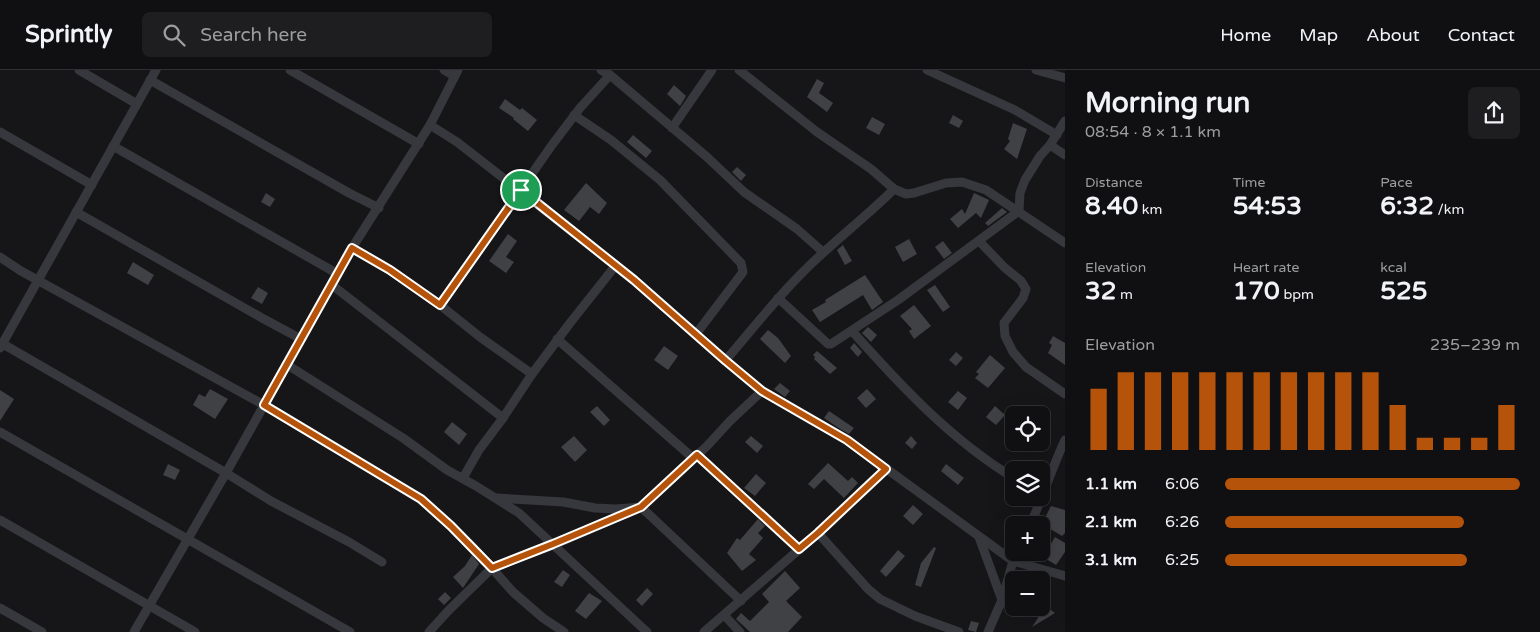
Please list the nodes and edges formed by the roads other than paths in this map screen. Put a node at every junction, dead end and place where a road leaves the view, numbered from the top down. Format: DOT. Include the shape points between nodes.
graph roads {
  1 [pos="79,70"];
  2 [pos="156,70"];
  3 [pos="290,70"];
  4 [pos="444,70"];
  5 [pos="712,70"];
  6 [pos="739,70"];
  7 [pos="927,70"];
  8 [pos="1036,70"];
  9 [pos="605,72"];
  10 [pos="456,73"];
  11 [pos="1065,78"];
  12 [pos="150,80"];
  13 [pos="137,104"];
  14 [pos="574,115"];
  15 [pos="1065,121"];
  16 [pos="430,125"];
  17 [pos="672,128"];
  18 [pos="0,132"];
  19 [pos="1057,135"];
  20 [pos="419,144"];
  21 [pos="1050,145"];
  22 [pos="113,146"];
  23 [pos="1065,154"];
  24 [pos="92,185"];
  25 [pos="894,189"];
  26 [pos="521,190"];
  27 [pos="379,208"];
  28 [pos="1019,211"];
  29 [pos="76,212"];
  30 [pos="979,241"];
  31 [pos="1065,243"];
  32 [pos="352,248"];
  33 [pos="823,252"];
  34 [pos="0,257"];
  35 [pos="616,265"];
  36 [pos="338,274"];
  37 [pos="38,281"];
  38 [pos="332,285"];
  39 [pos="778,298"];
  40 [pos="440,305"];
  41 [pos="852,331"];
  42 [pos="696,334"];
  43 [pos="301,339"];
  44 [pos="557,339"];
  45 [pos="1,346"];
  46 [pos="726,361"];
  47 [pos="286,364"];
  48 [pos="532,374"];
  49 [pos="762,391"];
  50 [pos="1065,394"];
  51 [pos="264,405"];
  52 [pos="503,418"];
  53 [pos="0,432"];
  54 [pos="1065,440"];
  55 [pos="695,457"];
  56 [pos="886,469"];
  57 [pos="1005,472"];
  58 [pos="226,473"];
  59 [pos="1050,475"];
  60 [pos="462,478"];
  61 [pos="495,498"];
  62 [pos="641,507"];
  63 [pos="0,520"];
  64 [pos="818,533"];
  65 [pos="978,536"];
  66 [pos="188,539"];
  67 [pos="553,544"];
  68 [pos="799,549"];
  69 [pos="1005,551"];
  70 [pos="1014,561"];
  71 [pos="1026,561"];
  72 [pos="382,562"];
  73 [pos="492,568"];
  74 [pos="1065,576"];
  75 [pos="1002,600"];
  76 [pos="741,602"];
  77 [pos="150,607"];
  78 [pos="0,608"];
  79 [pos="724,615"];
  80 [pos="42,632"];
  81 [pos="134,632"];
  82 [pos="195,632"];
  83 [pos="350,632"];
  84 [pos="429,632"];
  85 [pos="564,632"];
  86 [pos="647,632"];
  87 [pos="704,632"];
  88 [pos="740,632"];
  89 [pos="959,632"];
  90 [pos="988,632"];
  1 -- 13 [label="street"];
  2 -- 12 [label="street"];
  3 -- 20 [label="street"];
  4 -- 10 [label="street"];
  5 -- 17 [label="street"];
  6 -- 25 [label="street"];
  7 -- 19 [label="street" via="1015,110"];
  8 -- 11 [label="street"];
  9 -- 14 [label="street"];
  9 -- 17 [label="street"];
  10 -- 16 [label="street"];
  12 -- 13 [label="street"];
  12 -- 27 [label="street"];
  13 -- 22 [label="street"];
  14 -- 26 [label="street"];
  14 -- 42 [label="street" via="660,180 741,263 744,272"];
  15 -- 19 [label="street"];
  16 -- 20 [label="street"];
  16 -- 26 [label="street"];
  17 -- 33 [label="street" via="744,192 797,229"];
  18 -- 24 [label="street"];
  19 -- 21 [label="street"];
  20 -- 27 [label="street"];
  21 -- 23 [label="street"];
  21 -- 28 [label="street" via="1025,180"];
  22 -- 24 [label="street"];
  22 -- 36 [label="street"];
  24 -- 29 [label="street"];
  25 -- 28 [label="street" via="906,194 962,182 986,190"];
  25 -- 33 [label="street"];
  26 -- 35 [label="street"];
  26 -- 40 [label="street"];
  27 -- 32 [label="street"];
  28 -- 30 [label="street"];
  28 -- 31 [label="street"];
  29 -- 37 [label="street"];
  29 -- 43 [label="street"];
  30 -- 41 [label="street"];
  30 -- 50 [label="street" via="1026,289 1004,323 1005,336 1013,352 1026,367"];
  32 -- 36 [label="street"];
  32 -- 40 [label="street"];
  33 -- 39 [label="street"];
  34 -- 37 [label="street"];
  35 -- 42 [label="street"];
  35 -- 44 [label="street"];
  36 -- 38 [label="street"];
  37 -- 45 [label="street"];
  37 -- 51 [label="street"];
  38 -- 43 [label="street"];
  38 -- 52 [label="street"];
  39 -- 41 [label="street" via="828,344"];
  39 -- 46 [label="street"];
  40 -- 48 [label="street"];
  41 -- 57 [label="street" via="907,391 980,456"];
  42 -- 46 [label="street"];
  43 -- 47 [label="street"];
  44 -- 48 [label="street"];
  44 -- 55 [label="street"];
  45 -- 58 [label="street"];
  46 -- 49 [label="street"];
  47 -- 51 [label="street"];
  47 -- 60 [label="street"];
  48 -- 52 [label="street"];
  49 -- 55 [label="street"];
  49 -- 56 [label="street" via="847,440"];
  51 -- 58 [label="street"];
  51 -- 73 [label="street" via="421,499"];
  52 -- 60 [label="street"];
  53 -- 66 [label="street"];
  54 -- 59 [label="street"];
  55 -- 62 [label="street"];
  55 -- 68 [label="street"];
  56 -- 64 [label="street"];
  56 -- 65 [label="street"];
  58 -- 66 [label="street"];
  58 -- 72 [label="street"];
  60 -- 61 [label="street"];
  61 -- 62 [label="street" via="563,502 595,508"];
  61 -- 67 [label="street" via="519,513"];
  62 -- 67 [label="street"];
  62 -- 76 [label="street"];
  63 -- 77 [label="street"];
  64 -- 68 [label="street"];
  64 -- 89 [label="street" via="880,599"];
  65 -- 69 [label="street"];
  65 -- 75 [label="street"];
  66 -- 77 [label="street"];
  66 -- 83 [label="street"];
  67 -- 73 [label="street"];
  67 -- 86 [label="street"];
  68 -- 76 [label="street"];
  70 -- 75 [label="street"];
  71 -- 74 [label="street"];
  73 -- 84 [label="street"];
  73 -- 85 [label="street" via="513,592"];
  75 -- 90 [label="street"];
  76 -- 79 [label="street"];
  77 -- 81 [label="street"];
  77 -- 82 [label="street"];
  78 -- 80 [label="street"];
  79 -- 87 [label="street"];
  79 -- 88 [label="street"];
}
